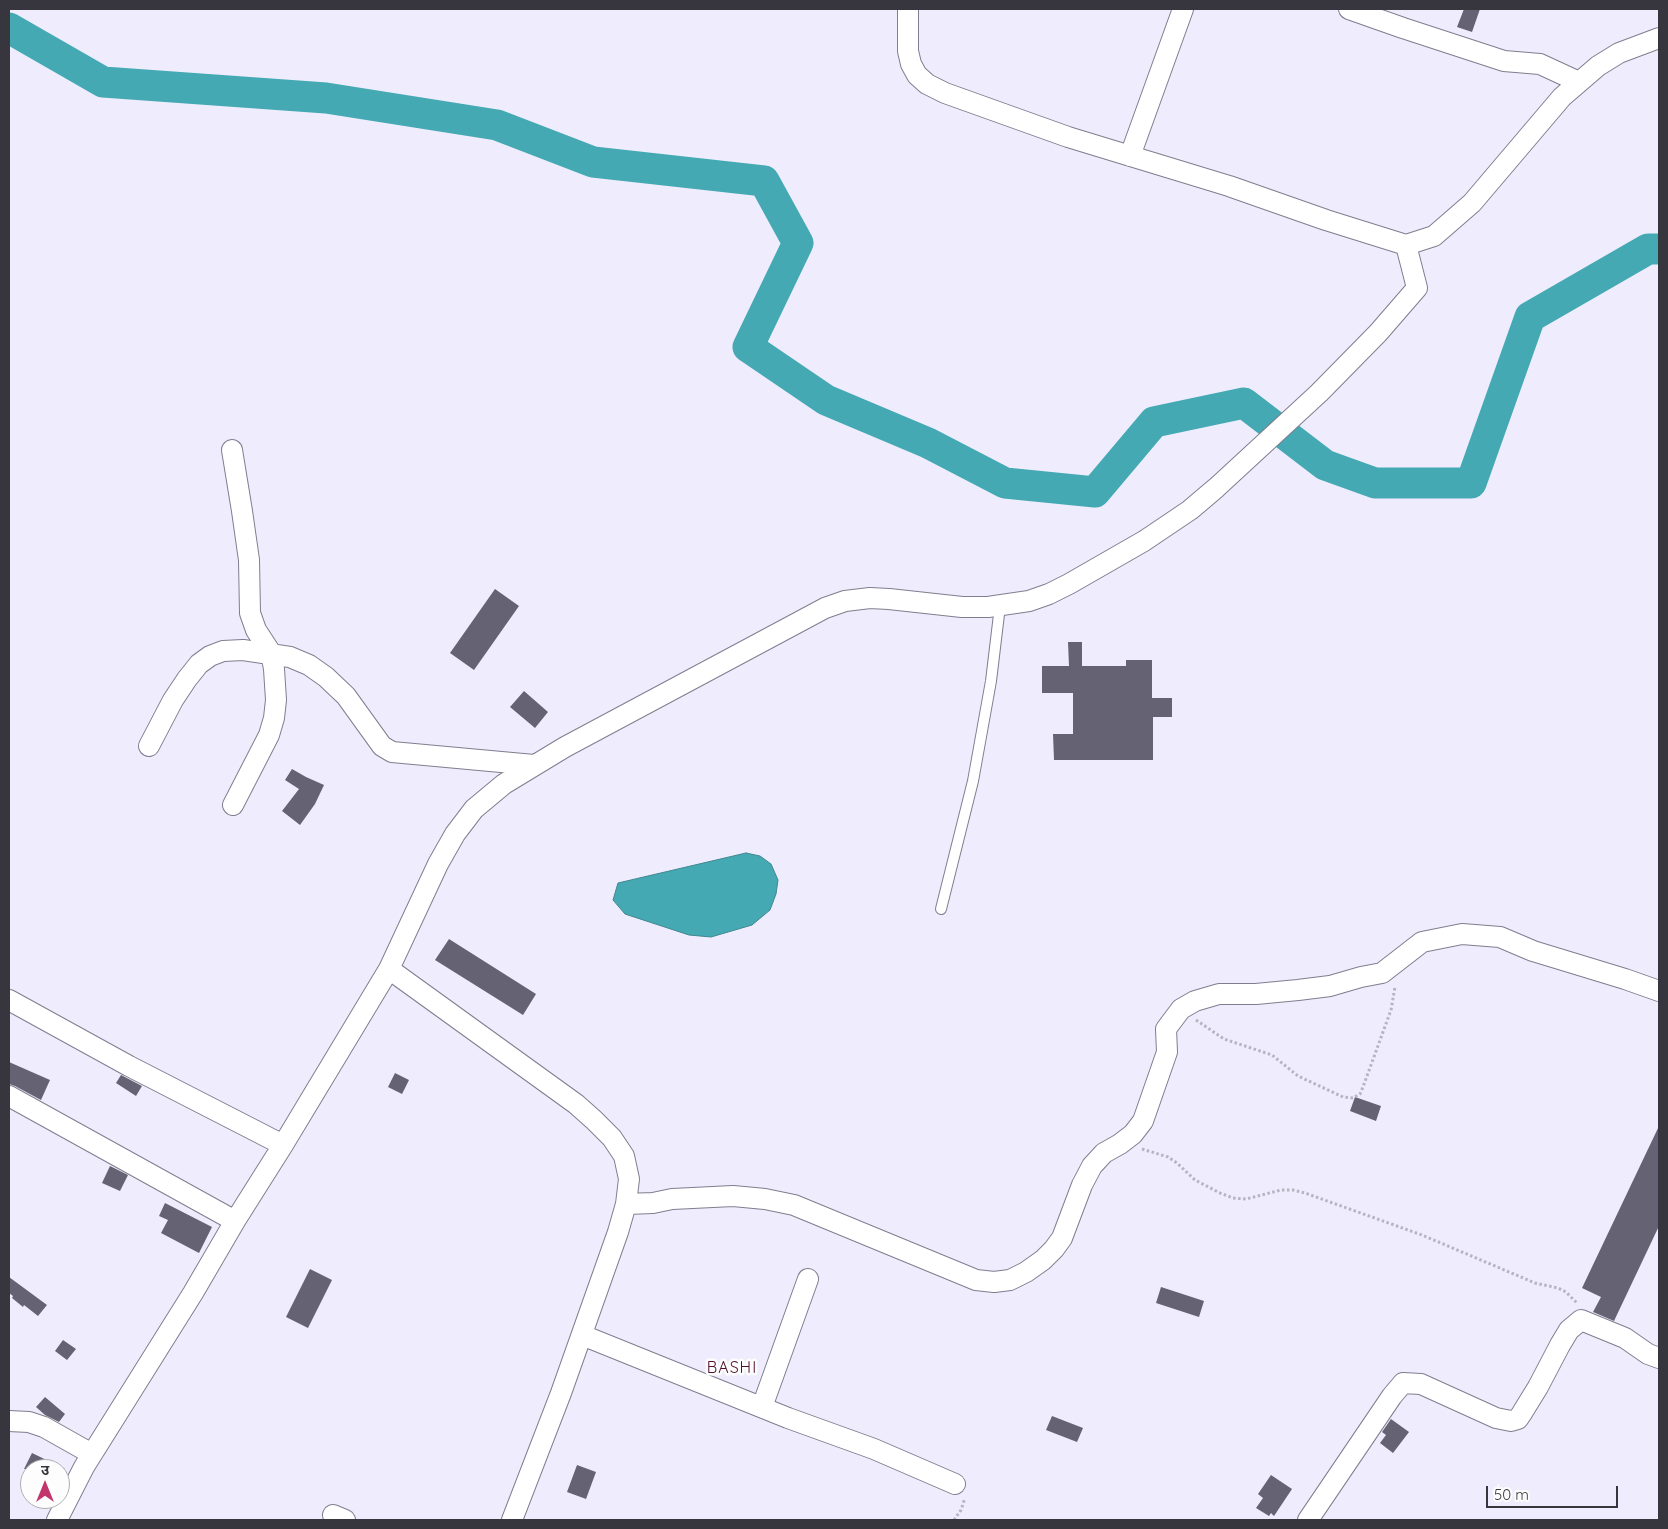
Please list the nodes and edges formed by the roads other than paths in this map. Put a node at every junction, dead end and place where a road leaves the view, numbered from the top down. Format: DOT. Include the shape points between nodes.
graph roads {
  1 [pos="908,9"];
  2 [pos="1183,9"];
  3 [pos="1349,9"];
  4 [pos="1659,38"];
  5 [pos="1579,82"];
  6 [pos="1130,156"];
  7 [pos="1406,245"];
  8 [pos="232,450"];
  9 [pos="1000,606"];
  10 [pos="271,653"];
  11 [pos="149,746"];
  12 [pos="534,765"];
  13 [pos="234,804"];
  14 [pos="941,908"];
  15 [pos="389,969"];
  16 [pos="1659,991"];
  17 [pos="9,1000"];
  18 [pos="9,1096"];
  19 [pos="284,1145"];
  20 [pos="626,1204"];
  21 [pos="235,1221"];
  22 [pos="808,1278"];
  23 [pos="582,1335"];
  24 [pos="1659,1358"];
  25 [pos="762,1407"];
  26 [pos="9,1421"];
  27 [pos="92,1454"];
  28 [pos="955,1484"];
  29 [pos="57,1520"];
  30 [pos="512,1520"];
  31 [pos="1308,1520"];
  1 -- 6 [label="street" via="911,64 927,84"];
  2 -- 6 [label="street"];
  3 -- 5 [label="street" via="1504,61 1540,64"];
  4 -- 5 [label="street" via="1619,54"];
  5 -- 7 [label="street" via="1562,97 1472,203 1434,236"];
  6 -- 7 [label="street"];
  7 -- 9 [label="street" via="1416,288 1378,333 1239,468 1190,510 1144,541 1049,594"];
  8 -- 10 [label="street" via="249,560 250,613 256,630"];
  9 -- 12 [label="street" via="962,607 870,598 845,601 825,608"];
  9 -- 14 [label="lane" via="991,681 973,781"];
  10 -- 11 [label="street" via="222,651 199,664 182,686"];
  10 -- 12 [label="street" via="290,657 326,676 346,696 382,746 392,752"];
  10 -- 13 [label="street" via="276,684 274,718 262,750"];
  12 -- 15 [label="street" via="474,809 454,834"];
  15 -- 19 [label="street"];
  15 -- 20 [label="street" via="594,1120 624,1156 628,1179"];
  16 -- 20 [label="street" via="1532,951 1500,937 1462,934 1422,942 1382,973 1330,986 1219,994 1195,1002 1181,1009 1166,1029 1167,1052 1143,1121 1133,1134 1104,1153 1092,1166 1062,1238 1054,1249 1026,1272 1010,1280 976,1280 794,1206 765,1199 732,1196"];
  17 -- 19 [label="street"];
  18 -- 21 [label="street"];
  19 -- 21 [label="street"];
  20 -- 23 [label="street"];
  21 -- 27 [label="street"];
  22 -- 25 [label="street"];
  23 -- 25 [label="street"];
  23 -- 30 [label="street"];
  24 -- 31 [label="street" via="1625,1338 1581,1320 1569,1330 1518,1419 1511,1421 1496,1418 1427,1386 1403,1383"];
  25 -- 28 [label="street"];
  26 -- 27 [label="street" via="44,1427"];
  27 -- 29 [label="street"];
}
